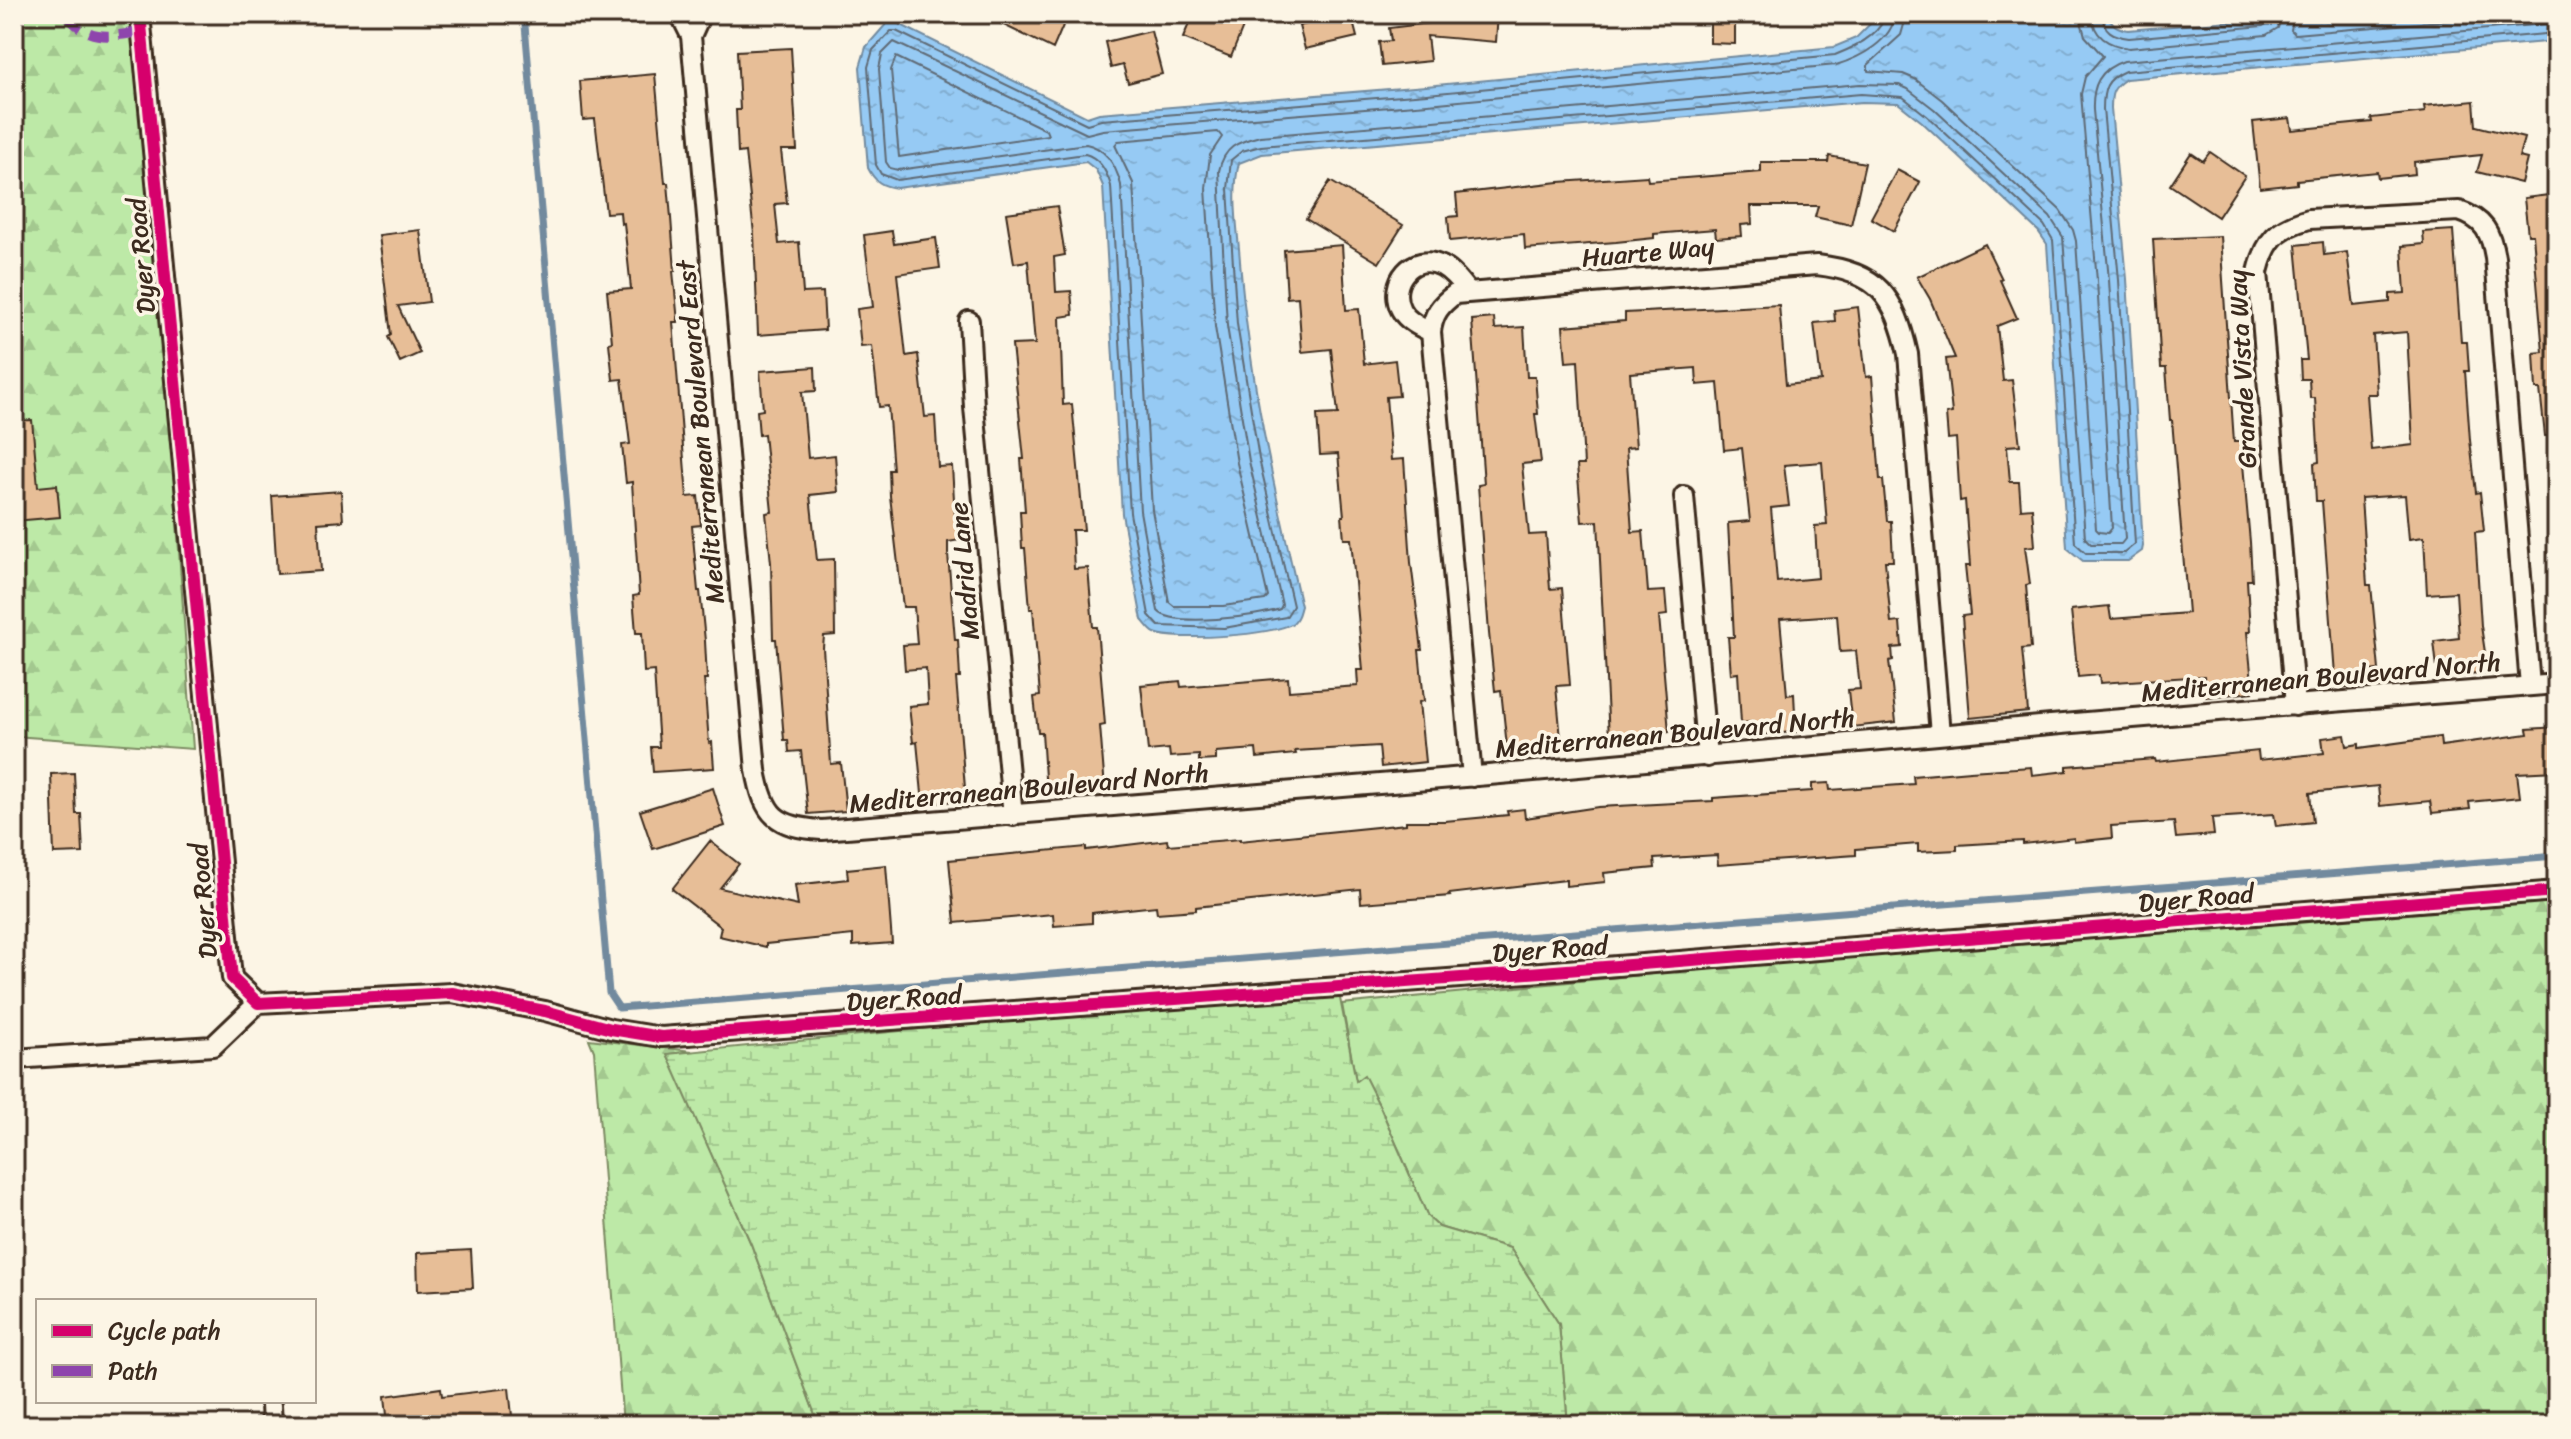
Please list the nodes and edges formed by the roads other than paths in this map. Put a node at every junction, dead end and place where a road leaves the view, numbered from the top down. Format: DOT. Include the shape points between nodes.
graph roads {
  1 [pos="140,14"];
  2 [pos="680,14"];
  3 [pos="701,14"];
  4 [pos="691,36"];
  5 [pos="1468,292"];
  6 [pos="969,321"];
  7 [pos="1431,332"];
  8 [pos="1684,496"];
  9 [pos="2557,684"];
  10 [pos="2530,686"];
  11 [pos="2295,706"];
  12 [pos="1940,734"];
  13 [pos="1707,757"];
  14 [pos="1472,777"];
  15 [pos="1013,816"];
  16 [pos="797,828"];
  17 [pos="2557,891"];
  18 [pos="258,1003"];
  19 [pos="14,1059"];
  20 [pos="271,1405"];
  21 [pos="272,1425"];
  1 -- 18 [label="street, Dyer Road" via="232,978"];
  2 -- 4 [label="street"];
  3 -- 4 [label="street, Mediterranean Boulevard East"];
  4 -- 16 [label="street, Mediterranean Boulevard East" via="756,770 768,810"];
  5 -- 7 [label="street, Huarte Way" via="1444,302 1433,316"];
  5 -- 7 [label="street" via="1441,265 1414,264 1404,271 1397,294 1401,309"];
  5 -- 12 [label="street, Huarte Way" via="1817,265 1838,267 1872,283 1890,299 1908,354"];
  6 -- 15 [label="street, Madrid Lane"];
  7 -- 14 [label="street"];
  8 -- 13 [label="street"];
  9 -- 10 [label="street, Mediterranean Boulevard North"];
  10 -- 11 [label="street, Mediterranean Boulevard North"];
  10 -- 11 [label="street, Grande Vista Way" via="2495,257 2487,227 2459,211 2309,219 2274,235 2258,272"];
  11 -- 12 [label="street, Mediterranean Boulevard North"];
  12 -- 13 [label="street, Mediterranean Boulevard North"];
  13 -- 14 [label="street, Mediterranean Boulevard North"];
  14 -- 15 [label="street, Mediterranean Boulevard North"];
  15 -- 16 [label="street, Mediterranean Boulevard North"];
  17 -- 18 [label="street, Dyer Road" via="661,1037 452,993"];
  18 -- 19 [label="street" via="213,1046"];
  20 -- 21 [label="street"];
}
